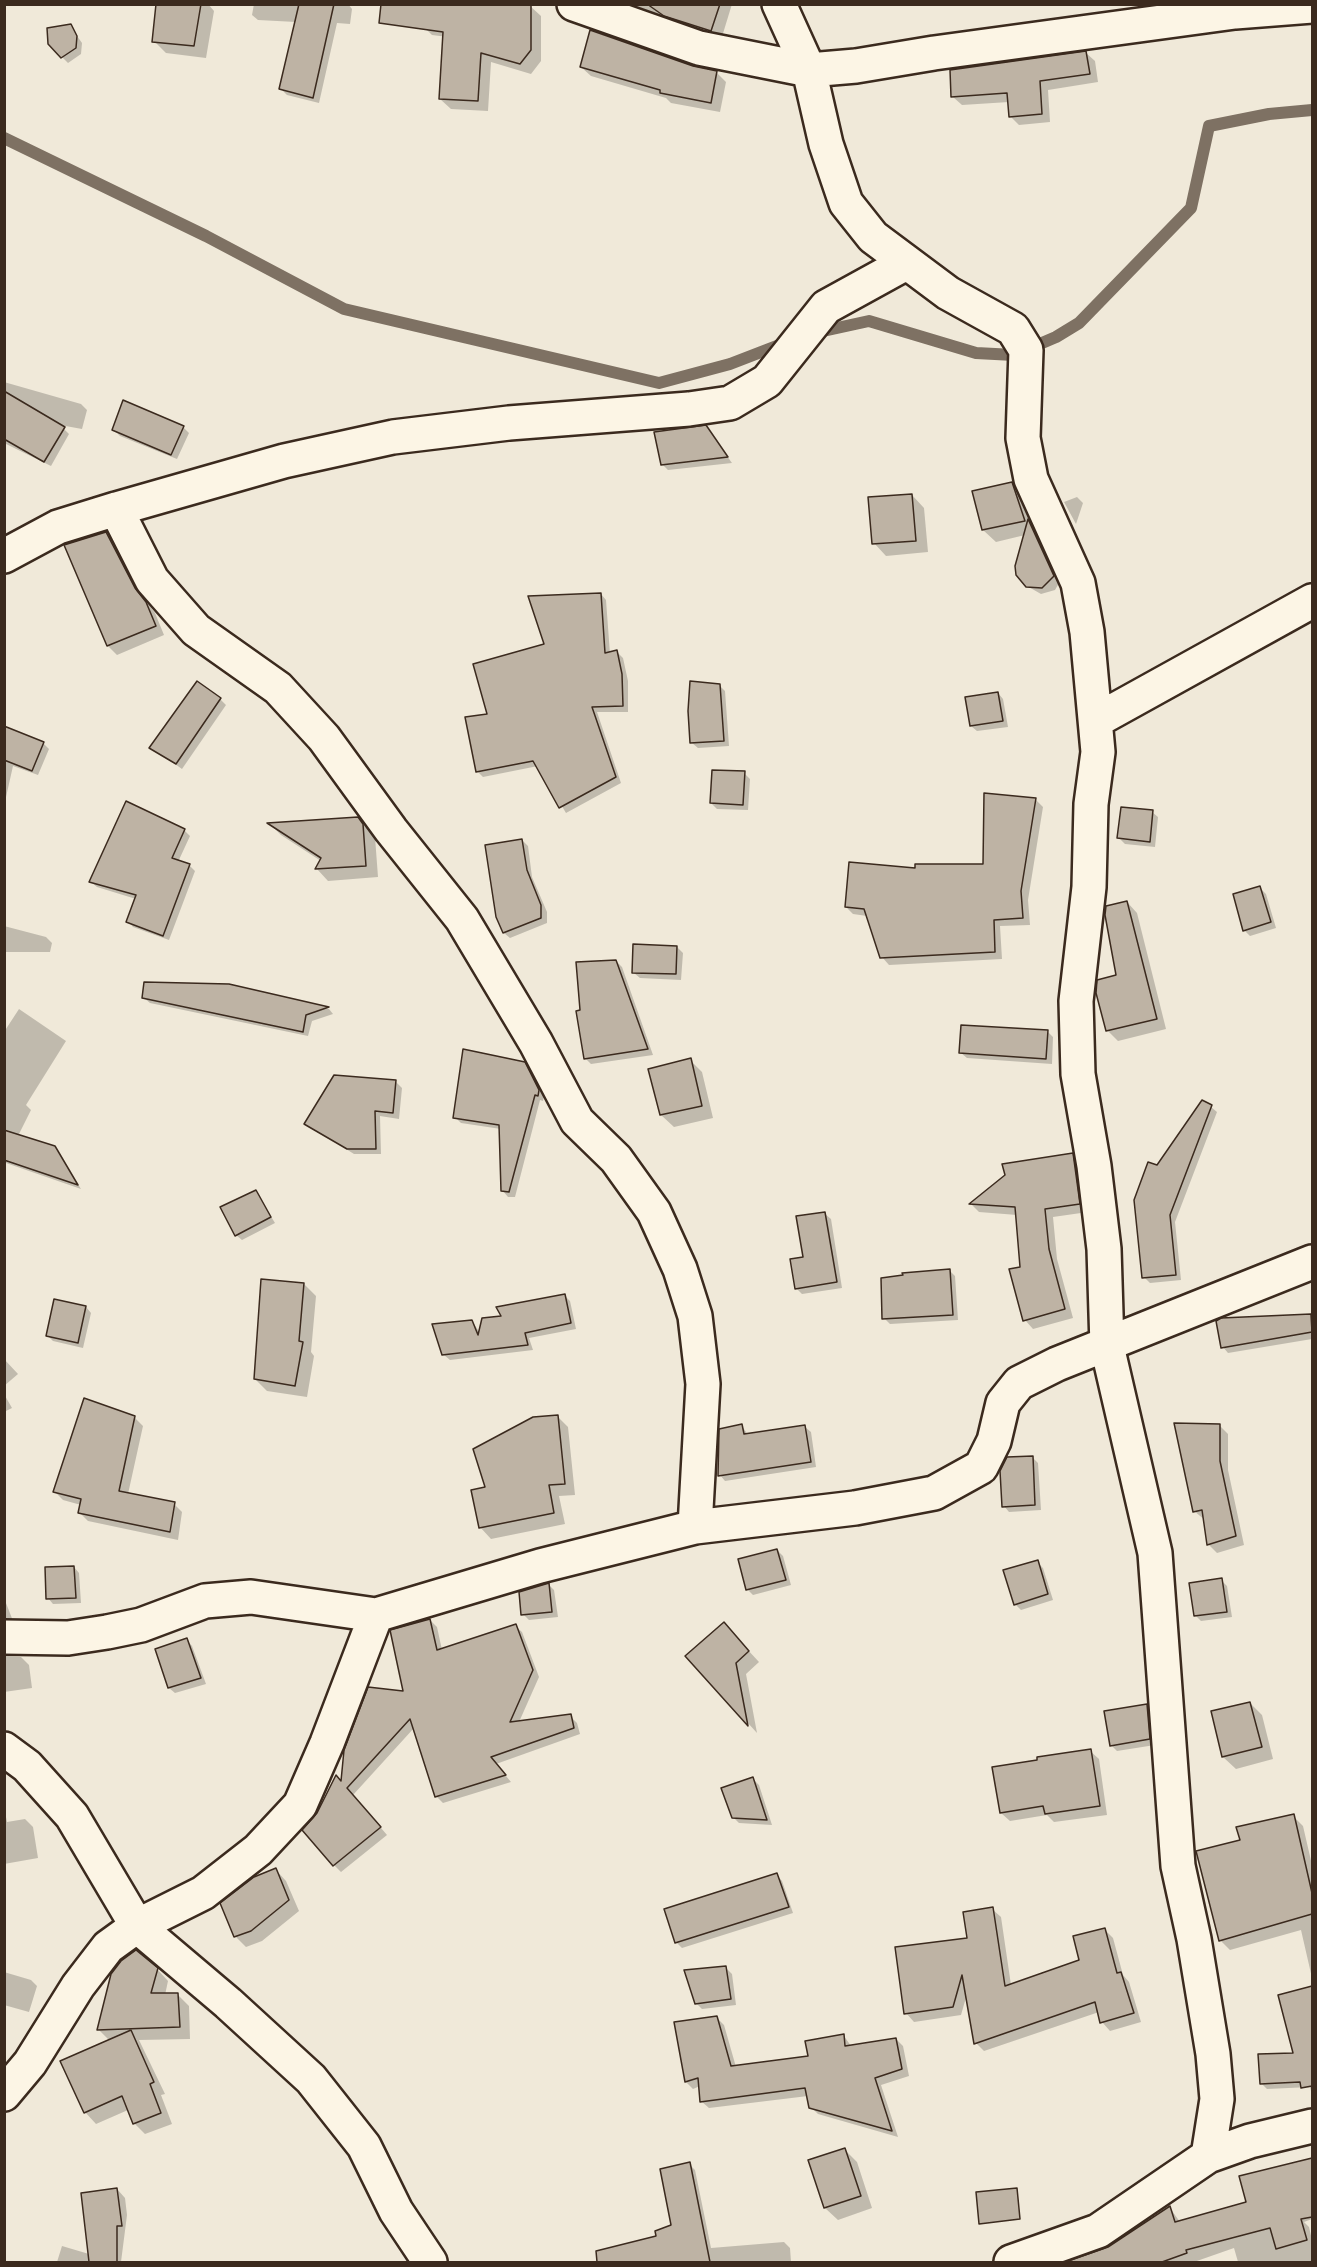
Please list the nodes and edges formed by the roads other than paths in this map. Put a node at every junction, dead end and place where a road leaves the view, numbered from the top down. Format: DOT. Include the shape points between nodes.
graph roads {
  1 [pos="574,4"];
  2 [pos="779,4"];
  3 [pos="1312,6"];
  4 [pos="809,70"];
  5 [pos="906,262"];
  6 [pos="116,509"];
  7 [pos="4,556"];
  8 [pos="1312,601"];
  9 [pos="1097,720"];
  10 [pos="1312,1263"];
  11 [pos="1107,1346"];
  12 [pos="695,1527"];
  13 [pos="376,1615"];
  14 [pos="4,1637"];
  15 [pos="4,1749"];
  16 [pos="137,1926"];
  17 [pos="4,2094"];
  18 [pos="1312,2126"];
  19 [pos="1208,2156"];
  20 [pos="430,2262"];
  21 [pos="1011,2262"];
  1 -- 4 [label="street" via="699,48"];
  2 -- 4 [label="street"];
  3 -- 4 [label="street" via="1235,12"];
  4 -- 5 [label="street" via="826,144 846,203 873,237"];
  5 -- 6 [label="street" via="826,307 766,381 730,403 393,436 284,461"];
  5 -- 9 [label="street" via="948,293 1013,329 1026,350 1023,438 1031,478 1078,583"];
  6 -- 7 [label="street" via="58,527"];
  6 -- 12 [label="street" via="152,580 196,630 278,688 324,738 462,919 577,1121 616,1159 654,1212 680,1269 695,1316 703,1384"];
  8 -- 9 [label="street"];
  9 -- 11 [label="street" via="1098,753 1091,804 1089,887 1076,1001 1076,1040 1104,1249"];
  10 -- 11 [label="street"];
  11 -- 12 [label="street" via="1019,1383 1003,1403 994,1441 981,1467 933,1493 855,1508"];
  11 -- 19 [label="street" via="1155,1553 1178,1866 1194,1939 1217,2099"];
  12 -- 13 [label="street" via="540,1566"];
  13 -- 14 [label="street" via="251,1597 205,1601 141,1625 107,1632 68,1638"];
  13 -- 16 [label="street" via="300,1805 258,1850 203,1893"];
  15 -- 16 [label="street" via="27,1766 72,1816"];
  16 -- 17 [label="street" via="108,1947 78,1986 30,2063"];
  16 -- 20 [label="street" via="311,2079 364,2146 396,2211"];
  18 -- 19 [label="street"];
  19 -- 21 [label="street" via="1098,2231"];
}
